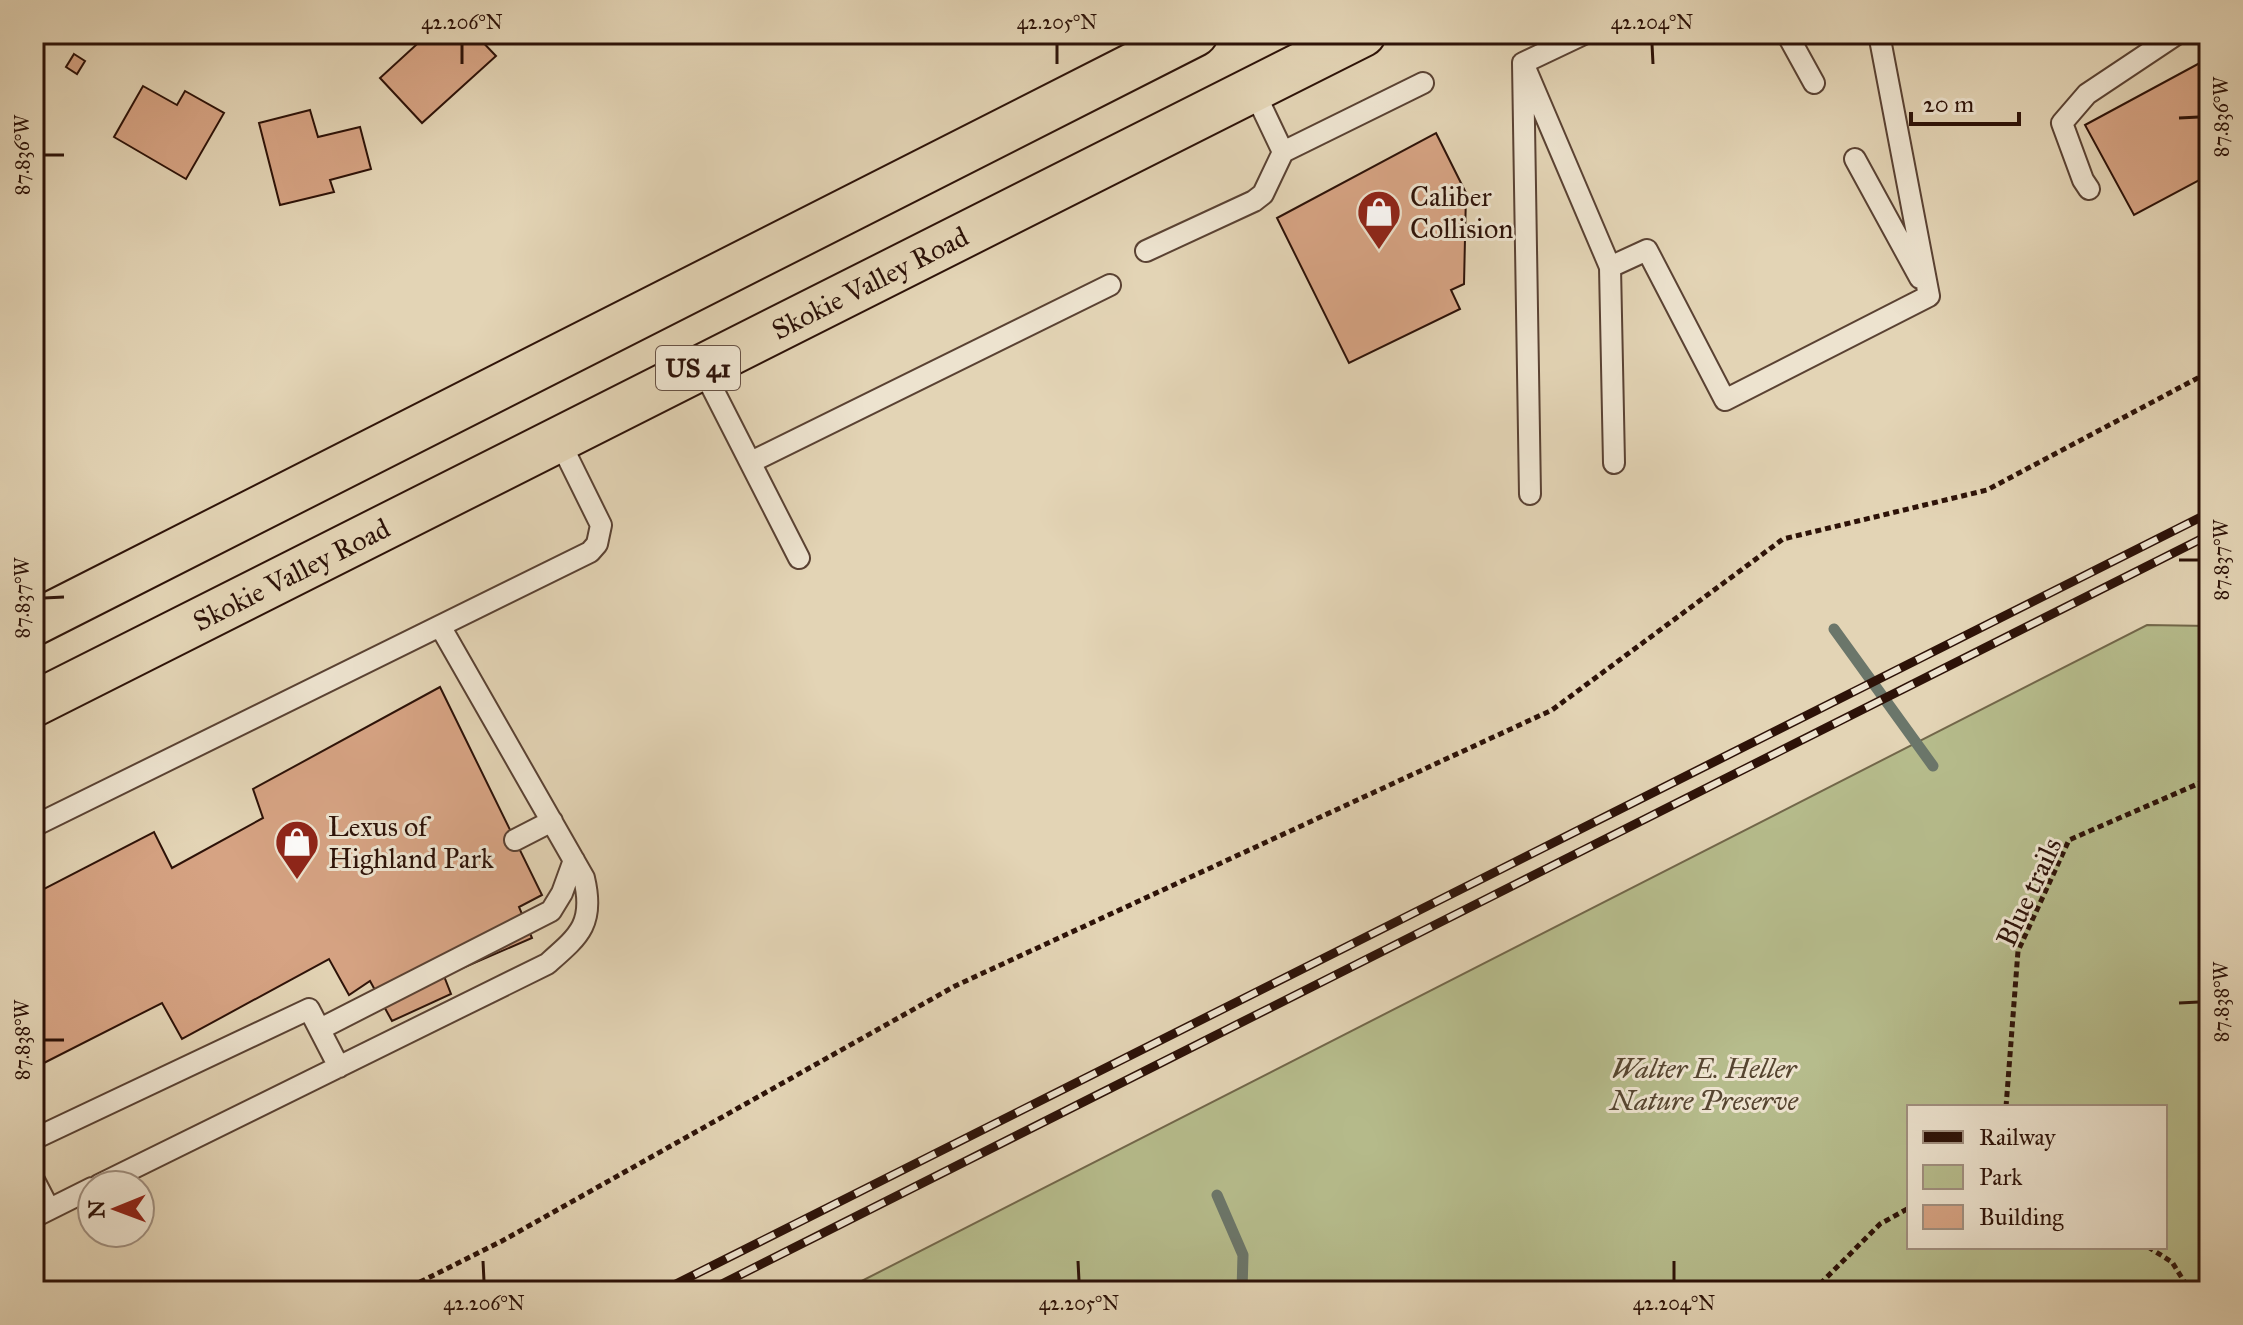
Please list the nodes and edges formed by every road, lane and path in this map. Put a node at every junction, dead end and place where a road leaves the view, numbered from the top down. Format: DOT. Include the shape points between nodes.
graph roads {
  1 [pos="1195,34"];
  2 [pos="1363,34"];
  3 [pos="1584,34"];
  4 [pos="1787,34"];
  5 [pos="1879,34"];
  6 [pos="2177,34"];
  7 [pos="1523,63"];
  8 [pos="1423,83"];
  9 [pos="1814,83"];
  10 [pos="1253,89"];
  11 [pos="1283,152"];
  12 [pos="1855,159"];
  13 [pos="2089,189"];
  14 [pos="1146,251"];
  15 [pos="1610,267"];
  16 [pos="1110,285"];
  17 [pos="1929,296"];
  18 [pos="701,366"];
  19 [pos="2209,372"];
  20 [pos="558,438"];
  21 [pos="751,462"];
  22 [pos="1614,463"];
  23 [pos="1530,494"];
  24 [pos="799,558"];
  25 [pos="34,623"];
  26 [pos="440,626"];
  27 [pos="34,704"];
  28 [pos="2209,779"];
  29 [pos="552,821"];
  30 [pos="34,826"];
  31 [pos="515,840"];
  32 [pos="574,860"];
  33 [pos="320,1029"];
  34 [pos="339,1067"];
  35 [pos="2006,1105"];
  36 [pos="34,1139"];
  37 [pos="132,1169"];
  38 [pos="34,1180"];
  39 [pos="76,1196"];
  40 [pos="1907,1209"];
  41 [pos="42,1213"];
  42 [pos="2151,1249"];
  43 [pos="402,1291"];
  44 [pos="1813,1291"];
  45 [pos="2190,1291"];
  1 -- 25 [label="highway, US 41"];
  2 -- 10 [label="highway, Skokie Valley Road / US 41"];
  3 -- 7 [label="lane"];
  4 -- 9 [label="lane"];
  5 -- 17 [label="lane"];
  6 -- 13 [label="lane" via="2087,94 2062,123"];
  7 -- 15 [label="lane"];
  7 -- 23 [label="lane"];
  8 -- 11 [label="lane"];
  10 -- 11 [label="lane"];
  10 -- 18 [label="highway, Skokie Valley Road / US 41"];
  11 -- 14 [label="lane" via="1263,194 1254,201"];
  12 -- 17 [label="lane"];
  15 -- 17 [label="lane" via="1647,250 1725,400"];
  15 -- 22 [label="lane"];
  16 -- 21 [label="lane"];
  18 -- 20 [label="highway, Skokie Valley Road / US 41"];
  18 -- 21 [label="lane"];
  19 -- 43 [label="path" via="1987,490 1783,539 1552,710 955,986 502,1241"];
  20 -- 26 [label="lane" via="601,525 597,544"];
  20 -- 27 [label="highway, Skokie Valley Road / US 41"];
  21 -- 24 [label="lane"];
  26 -- 29 [label="lane"];
  26 -- 30 [label="lane"];
  28 -- 35 [label="path, Blue trails" via="2069,840 2018,951"];
  29 -- 31 [label="lane"];
  29 -- 32 [label="lane"];
  32 -- 33 [label="lane" via="551,911"];
  32 -- 34 [label="lane" via="584,878 586,923 557,956"];
  33 -- 34 [label="lane"];
  33 -- 36 [label="lane" via="309,1009"];
  34 -- 37 [label="lane"];
  38 -- 41 [label="lane"];
  39 -- 41 [label="lane"];
  40 -- 44 [label="path" via="1880,1224"];
  42 -- 45 [label="path" via="2172,1262"];
}
